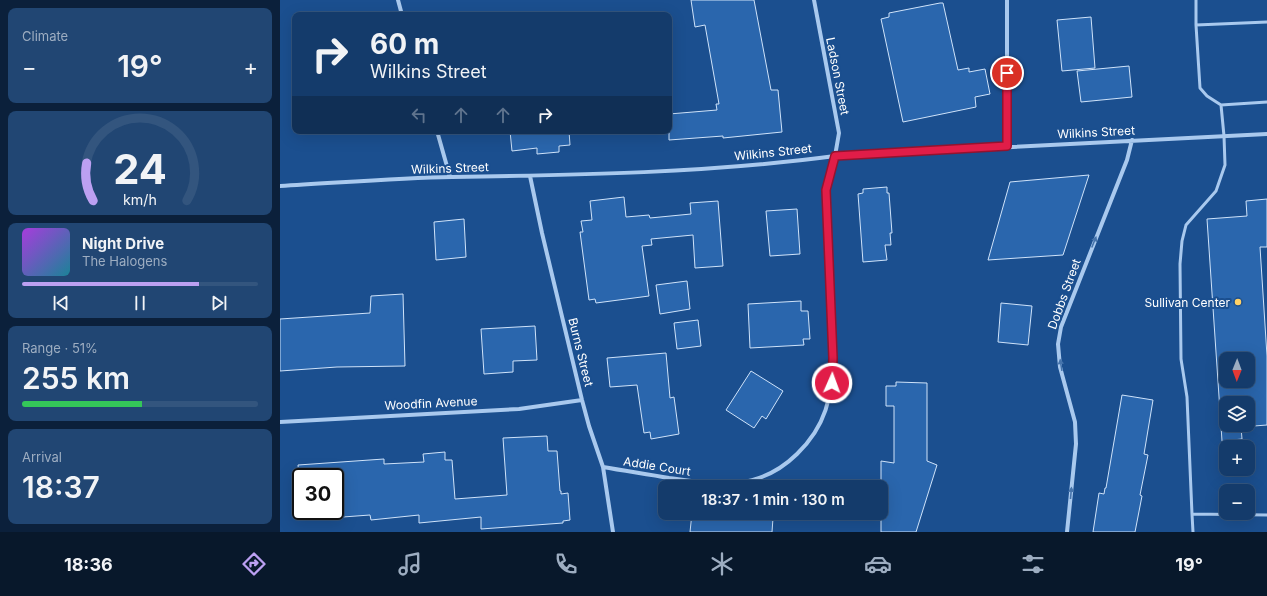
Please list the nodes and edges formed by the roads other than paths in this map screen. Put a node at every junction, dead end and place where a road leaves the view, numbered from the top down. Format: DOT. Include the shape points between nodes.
graph roads {
  1 [pos="398,0"];
  2 [pos="814,0"];
  3 [pos="1006,0"];
  4 [pos="1196,0"];
  5 [pos="401,12"];
  6 [pos="1267,22"];
  7 [pos="1196,25"];
  8 [pos="1267,102"];
  9 [pos="1221,105"];
  10 [pos="438,134"];
  11 [pos="1267,134"];
  12 [pos="1224,136"];
  13 [pos="1132,140"];
  14 [pos="1007,146"];
  15 [pos="835,156"];
  16 [pos="530,176"];
  17 [pos="450,177"];
  18 [pos="280,186"];
  19 [pos="582,400"];
  20 [pos="280,422"];
  21 [pos="603,467"];
  22 [pos="1192,514"];
  23 [pos="1267,515"];
  24 [pos="613,532"];
  25 [pos="1067,532"];
  26 [pos="1193,532"];
  1 -- 5 [label="street"];
  2 -- 15 [label="street, Ladson Street" via="839,133"];
  3 -- 14 [label="street"];
  4 -- 7 [label="lane"];
  6 -- 7 [label="lane"];
  7 -- 9 [label="lane" via="1200,88"];
  8 -- 9 [label="lane"];
  9 -- 12 [label="lane"];
  10 -- 17 [label="street"];
  11 -- 12 [label="street, Wilkins Street"];
  12 -- 13 [label="street, Wilkins Street"];
  12 -- 22 [label="lane" via="1224,165 1216,191 1186,225 1180,264 1181,359 1187,398"];
  13 -- 14 [label="street, Wilkins Street"];
  25 -- 13 [label="street, Dobbs Street, one-way" via="1076,444 1075,422 1060,367 1058,344 1061,327 1127,160"];
  14 -- 15 [label="street, Wilkins Street"];
  15 -- 16 [label="street, Wilkins Street" via="693,170"];
  15 -- 21 [label="street, Addie Court" via="826,190 832,383 827,407 819,427 806,446 786,466 763,478 740,483 709,484"];
  16 -- 17 [label="street, Wilkins Street"];
  16 -- 19 [label="street, Burns Street"];
  17 -- 18 [label="street, Wilkins Street"];
  19 -- 20 [label="street, Woodfin Avenue" via="519,409"];
  19 -- 21 [label="street, Burns Street"];
  21 -- 24 [label="street, Burns Street"];
  22 -- 23 [label="lane"];
  22 -- 26 [label="lane"];
}
